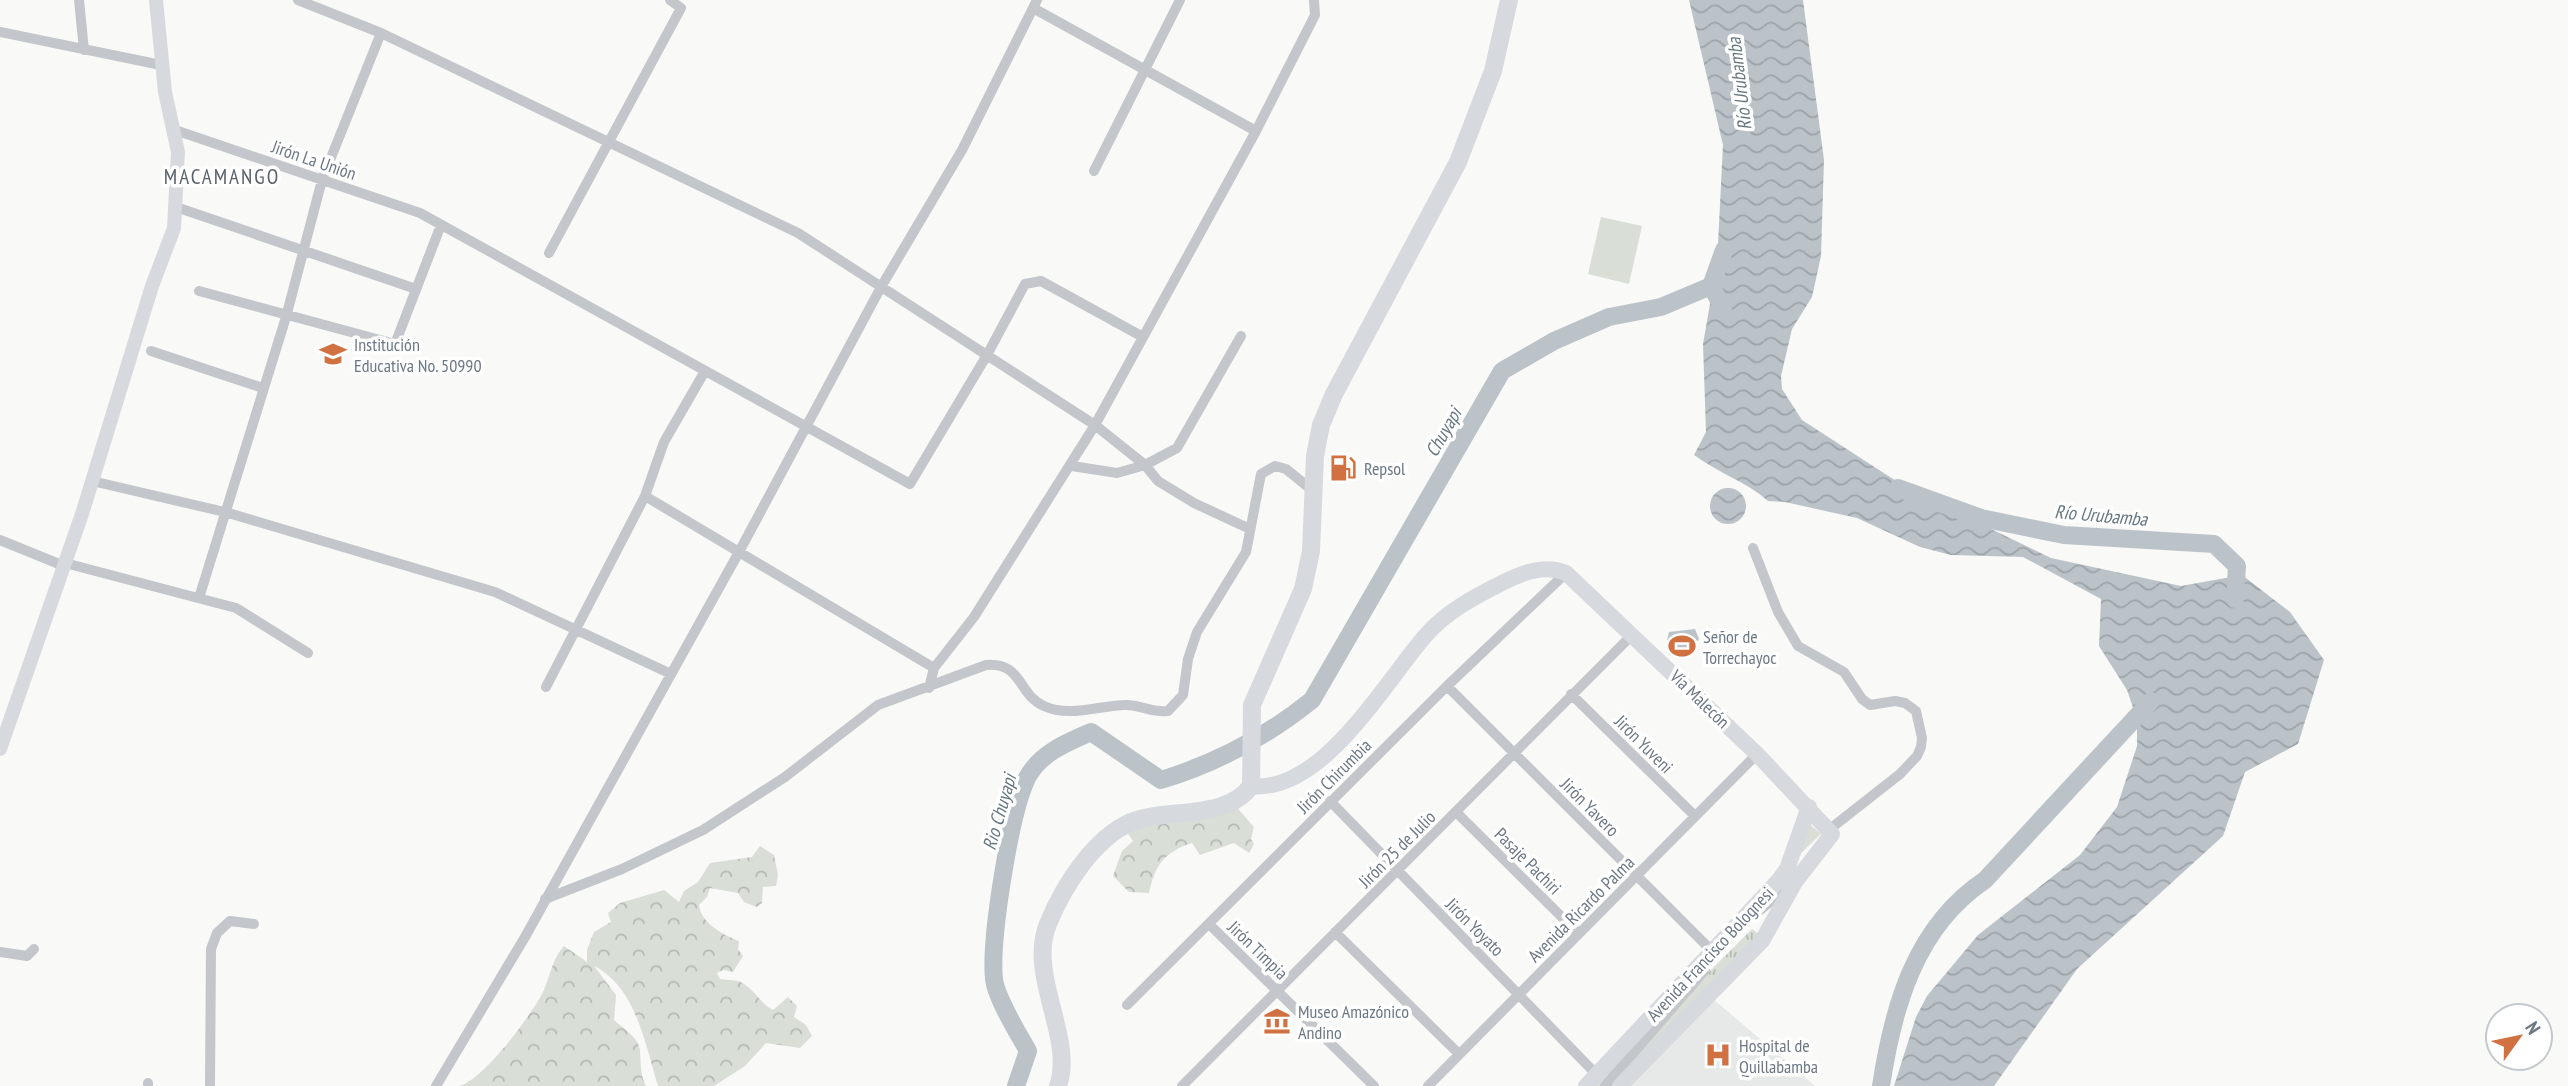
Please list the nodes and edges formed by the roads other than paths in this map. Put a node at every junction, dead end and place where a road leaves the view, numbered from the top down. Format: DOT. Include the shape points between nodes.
graph roads {
  1 [pos="79,0"];
  2 [pos="156,0"];
  3 [pos="298,0"];
  4 [pos="670,0"];
  5 [pos="1180,0"];
  6 [pos="1314,0"];
  7 [pos="1509,0"];
  8 [pos="1035,4"];
  9 [pos="0,32"];
  10 [pos="381,33"];
  11 [pos="84,50"];
  12 [pos="161,65"];
  13 [pos="1144,69"];
  14 [pos="175,130"];
  15 [pos="1256,131"];
  16 [pos="606,142"];
  17 [pos="1094,171"];
  18 [pos="323,180"];
  19 [pos="176,207"];
  20 [pos="441,225"];
  21 [pos="303,250"];
  22 [pos="550,253"];
  23 [pos="881,287"];
  24 [pos="416,289"];
  25 [pos="199,291"];
  26 [pos="286,317"];
  27 [pos="1241,336"];
  28 [pos="1143,337"];
  29 [pos="151,351"];
  30 [pos="987,355"];
  31 [pos="705,371"];
  32 [pos="263,388"];
  33 [pos="1095,425"];
  34 [pos="806,427"];
  35 [pos="1145,465"];
  36 [pos="1072,466"];
  37 [pos="92,481"];
  38 [pos="1312,490"];
  39 [pos="645,496"];
  40 [pos="225,512"];
  41 [pos="1250,529"];
  42 [pos="0,540"];
  43 [pos="1753,548"];
  44 [pos="739,552"];
  45 [pos="65,564"];
  46 [pos="1566,573"];
  47 [pos="199,598"];
  48 [pos="576,631"];
  49 [pos="1633,634"];
  50 [pos="308,653"];
  51 [pos="934,668"];
  52 [pos="670,674"];
  53 [pos="1447,686"];
  54 [pos="545,687"];
  55 [pos="929,688"];
  56 [pos="1571,694"];
  57 [pos="0,750"];
  58 [pos="1514,753"];
  59 [pos="1757,754"];
  60 [pos="1251,786"];
  61 [pos="1330,801"];
  62 [pos="1809,807"];
  63 [pos="1456,812"];
  64 [pos="1695,816"];
  65 [pos="1830,829"];
  66 [pos="1397,872"];
  67 [pos="1636,876"];
  68 [pos="1795,883"];
  69 [pos="544,900"];
  70 [pos="1744,917"];
  71 [pos="254,924"];
  72 [pos="1210,925"];
  73 [pos="1335,932"];
  74 [pos="1578,933"];
  75 [pos="1767,934"];
  76 [pos="34,949"];
  77 [pos="1712,951"];
  78 [pos="0,952"];
  79 [pos="1277,991"];
  80 [pos="1520,994"];
  81 [pos="1127,1005"];
  82 [pos="1459,1054"];
  83 [pos="1596,1082"];
  84 [pos="210,1086"];
  85 [pos="436,1086"];
  86 [pos="1058,1086"];
  87 [pos="1182,1086"];
  88 [pos="1374,1086"];
  89 [pos="1428,1086"];
  90 [pos="1620,1086"];
  1 -- 11 [label="street"];
  2 -- 12 [label="street"];
  3 -- 10 [label="street"];
  4 -- 16 [label="street" via="681,8"];
  5 -- 13 [label="street"];
  6 -- 15 [label="street" via="1315,15"];
  7 -- 38 [label="highway" via="1493,71 1458,162 1321,425"];
  8 -- 13 [label="street"];
  8 -- 23 [label="street" via="962,150"];
  9 -- 11 [label="street"];
  10 -- 16 [label="street"];
  10 -- 18 [label="street"];
  11 -- 12 [label="street"];
  12 -- 14 [label="street"];
  13 -- 15 [label="street"];
  13 -- 17 [label="street"];
  14 -- 18 [label="street, Jirón La Unión"];
  14 -- 19 [label="street"];
  15 -- 28 [label="street"];
  16 -- 22 [label="street"];
  16 -- 23 [label="street" via="798,233"];
  18 -- 20 [label="street, Jirón La Unión"];
  18 -- 21 [label="street"];
  19 -- 21 [label="street"];
  19 -- 37 [label="street" via="174,228"];
  20 -- 24 [label="street"];
  20 -- 31 [label="street, Jirón La Unión"];
  21 -- 24 [label="street"];
  21 -- 26 [label="street"];
  23 -- 30 [label="street"];
  23 -- 34 [label="street"];
  24 -- 26 [label="street" via="396,344"];
  25 -- 26 [label="street"];
  26 -- 32 [label="street"];
  27 -- 35 [label="street" via="1177,448"];
  28 -- 30 [label="street" via="1041,281 1025,284"];
  28 -- 33 [label="street"];
  29 -- 32 [label="street"];
  30 -- 33 [label="street"];
  30 -- 34 [label="street, Jirón La Unión" via="910,484"];
  31 -- 34 [label="street, Jirón La Unión"];
  31 -- 39 [label="street" via="664,442"];
  32 -- 40 [label="street"];
  33 -- 35 [label="street"];
  33 -- 36 [label="street"];
  34 -- 44 [label="street"];
  35 -- 36 [label="street" via="1117,473"];
  35 -- 41 [label="street" via="1158,481 1194,503"];
  36 -- 51 [label="street" via="974,617"];
  37 -- 40 [label="street"];
  37 -- 45 [label="street"];
  38 -- 41 [label="street" via="1286,469 1267,469 1258,484"];
  38 -- 60 [label="highway" via="1311,551 1303,589 1259,685 1250,720"];
  39 -- 44 [label="street"];
  39 -- 48 [label="street"];
  40 -- 47 [label="street"];
  40 -- 48 [label="street" via="495,592"];
  41 -- 55 [label="street" via="1246,552 1197,632 1183,695 1168,712 1124,705 1055,709 1031,697 1014,672 996,664"];
  42 -- 45 [label="street"];
  43 -- 65 [label="street" via="1778,612 1798,646 1844,672 1870,705 1905,703 1916,711 1922,738 1917,757"];
  44 -- 51 [label="street"];
  44 -- 52 [label="street"];
  45 -- 47 [label="street"];
  45 -- 57 [label="street"];
  46 -- 49 [label="main road, Vía Malecón"];
  46 -- 53 [label="street, Jirón Chirumbia"];
  46 -- 60 [label="main road" via="1542,569 1512,578 1467,602 1426,634 1387,687 1315,766 1284,784"];
  47 -- 50 [label="street" via="236,608"];
  48 -- 52 [label="street"];
  48 -- 54 [label="street"];
  49 -- 56 [label="street, Jirón 25 de Julio"];
  49 -- 59 [label="main road, Vía Malecón"];
  51 -- 55 [label="street"];
  52 -- 69 [label="street"];
  53 -- 58 [label="street, Jirón Yavero"];
  53 -- 61 [label="street, Jirón Chirumbia"];
  55 -- 69 [label="street" via="878,705 785,777 704,830"];
  56 -- 58 [label="street, Jirón 25 de Julio"];
  56 -- 64 [label="street, Jirón Yuveni"];
  58 -- 63 [label="street, Jirón 25 de Julio"];
  58 -- 67 [label="street, Jirón Yavero"];
  59 -- 62 [label="main road, Vía Malecón"];
  59 -- 64 [label="street, Avenida Ricardo Palma"];
  60 -- 86 [label="highway" via="1239,798 1221,804 1133,822 1113,832 1066,889 1048,923 1042,953 1061,1063"];
  61 -- 66 [label="street, Jirón Yoyato"];
  61 -- 72 [label="street, Jirón Chirumbia"];
  62 -- 65 [label="main road, Vía Malecón"];
  62 -- 70 [label="main road, Avenida Francisco Bolognesi" via="1787,869"];
  63 -- 66 [label="street, Jirón 25 de Julio"];
  63 -- 74 [label="street, Pasaje Pachiri"];
  64 -- 67 [label="street, Avenida Ricardo Palma"];
  65 -- 68 [label="main road, Avenida Francisco Bolognesi" via="1830,841"];
  66 -- 73 [label="street, Jirón 25 de Julio"];
  66 -- 80 [label="street, Jirón Yoyato"];
  67 -- 74 [label="street, Avenida Ricardo Palma"];
  67 -- 77 [label="street, Jirón Yavero"];
  68 -- 75 [label="main road, Avenida Francisco Bolognesi"];
  68 -- 83 [label="street" via="1742,926"];
  69 -- 85 [label="street"];
  70 -- 75 [label="main road"];
  70 -- 77 [label="main road, Avenida Francisco Bolognesi"];
  71 -- 84 [label="street" via="230,921 217,933 211,948"];
  72 -- 79 [label="street, Jirón Timpia"];
  72 -- 81 [label="street, Jirón Chirumbia"];
  73 -- 79 [label="street, Jirón 25 de Julio"];
  73 -- 82 [label="street"];
  74 -- 80 [label="street, Avenida Ricardo Palma"];
  75 -- 90 [label="main road, Avenida Francisco Bolognesi"];
  76 -- 78 [label="street" via="27,956"];
  77 -- 83 [label="main road, Avenida Francisco Bolognesi"];
  79 -- 87 [label="street, Jirón 25 de Julio"];
  79 -- 88 [label="street, Jirón Timpia"];
  80 -- 82 [label="street, Avenida Ricardo Palma"];
  80 -- 83 [label="street, Jirón Yoyato"];
  82 -- 89 [label="street, Avenida Ricardo Palma"];
}
